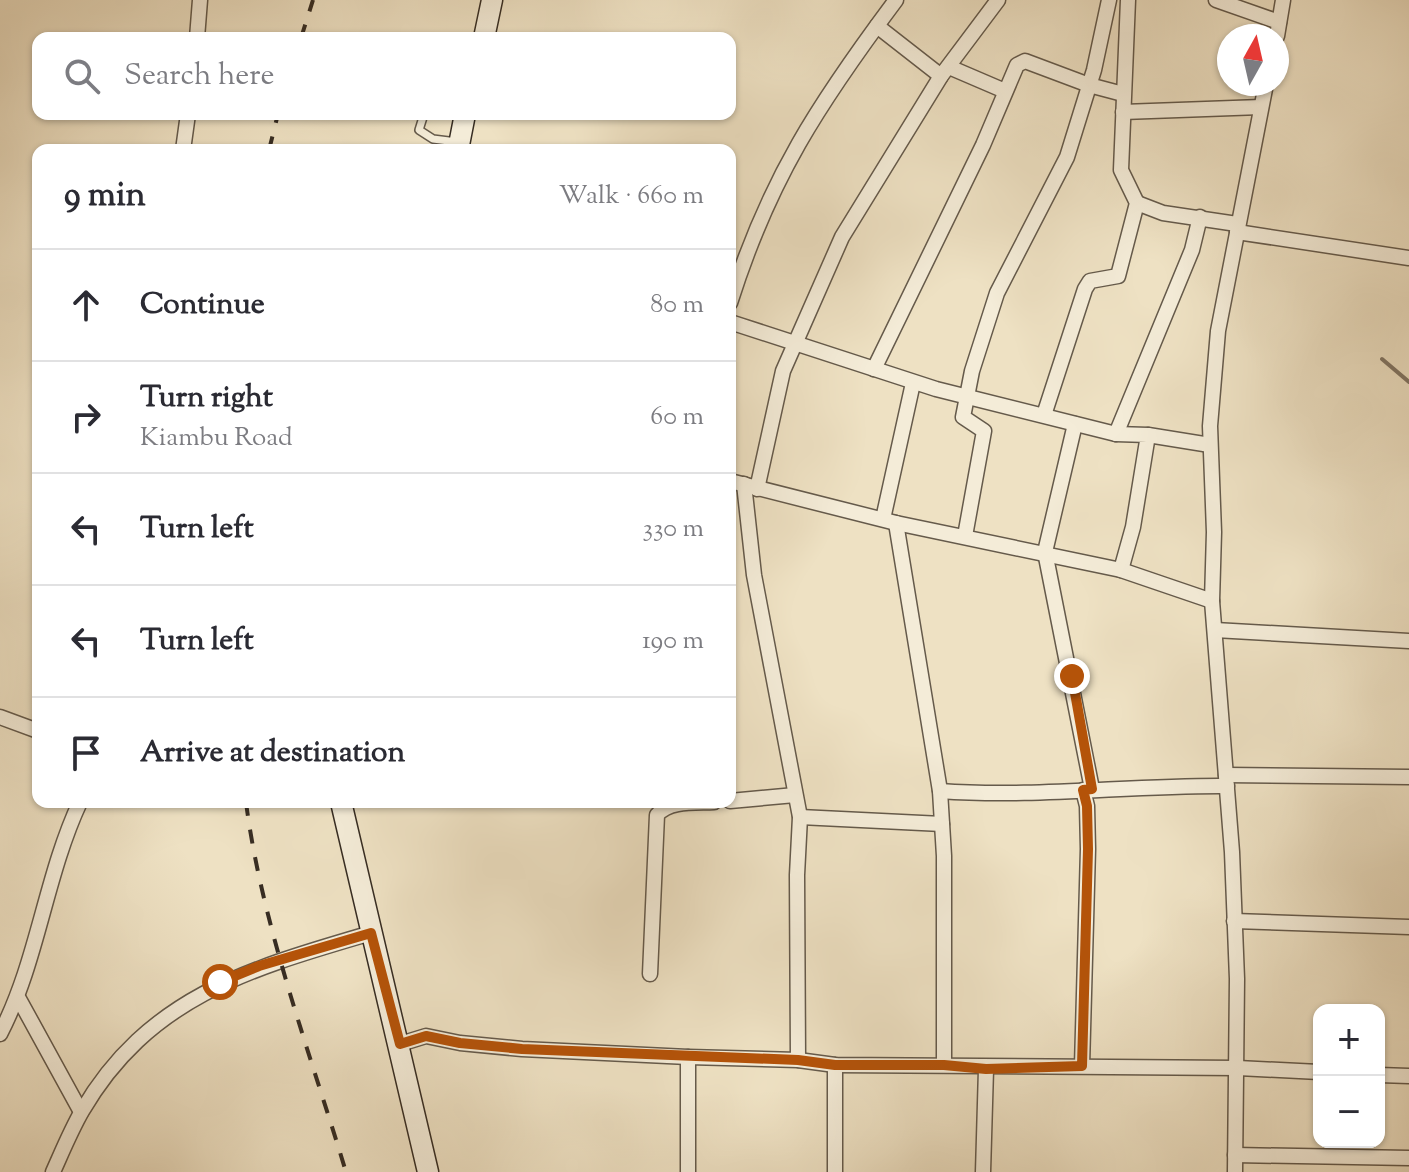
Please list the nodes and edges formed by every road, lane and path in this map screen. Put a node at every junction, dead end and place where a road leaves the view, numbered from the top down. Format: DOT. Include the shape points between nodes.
graph roads {
  1 [pos="200,0"];
  2 [pos="492,0"];
  3 [pos="896,0"];
  4 [pos="998,0"];
  5 [pos="1109,0"];
  6 [pos="1128,0"];
  7 [pos="1216,0"];
  8 [pos="1283,0"];
  9 [pos="1267,24"];
  10 [pos="1279,24"];
  11 [pos="877,26"];
  12 [pos="197,32"];
  13 [pos="485,32"];
  14 [pos="945,72"];
  15 [pos="1089,85"];
  16 [pos="1005,91"];
  17 [pos="1123,94"];
  18 [pos="1263,96"];
  19 [pos="1261,107"];
  20 [pos="1123,112"];
  21 [pos="187,120"];
  22 [pos="422,120"];
  23 [pos="464,120"];
  24 [pos="184,144"];
  25 [pos="452,144"];
  26 [pos="459,144"];
  27 [pos="1137,203"];
  28 [pos="1200,217"];
  29 [pos="1237,228"];
  30 [pos="1409,258"];
  31 [pos="736,284"];
  32 [pos="736,324"];
  33 [pos="796,344"];
  34 [pos="874,369"];
  35 [pos="913,383"];
  36 [pos="968,396"];
  37 [pos="1044,415"];
  38 [pos="1075,424"];
  39 [pos="1116,434"];
  40 [pos="1148,435"];
  41 [pos="1210,445"];
  42 [pos="744,485"];
  43 [pos="890,521"];
  44 [pos="965,536"];
  45 [pos="1045,552"];
  46 [pos="1121,570"];
  47 [pos="1212,601"];
  48 [pos="1215,630"];
  49 [pos="1409,641"];
  50 [pos="0,717"];
  51 [pos="32,729"];
  52 [pos="1409,777"];
  53 [pos="1226,780"];
  54 [pos="1088,790"];
  55 [pos="940,791"];
  56 [pos="795,795"];
  57 [pos="736,800"];
  58 [pos="77,808"];
  59 [pos="342,808"];
  60 [pos="663,808"];
  61 [pos="800,817"];
  62 [pos="942,824"];
  63 [pos="1234,921"];
  64 [pos="1409,927"];
  65 [pos="371,933"];
  66 [pos="650,974"];
  67 [pos="19,999"];
  68 [pos="0,1034"];
  69 [pos="400,1044"];
  70 [pos="688,1057"];
  71 [pos="798,1060"];
  72 [pos="835,1065"];
  73 [pos="944,1065"];
  74 [pos="1082,1066"];
  75 [pos="1238,1068"];
  76 [pos="986,1069"];
  77 [pos="1313,1072"];
  78 [pos="1385,1075"];
  79 [pos="1409,1076"];
  80 [pos="81,1112"];
  81 [pos="1235,1155"];
  82 [pos="1409,1158"];
  83 [pos="53,1172"];
  84 [pos="428,1172"];
  85 [pos="688,1172"];
  86 [pos="835,1172"];
  87 [pos="983,1172"];
  88 [pos="1235,1172"];
  1 -- 12 [label="street"];
  2 -- 13 [label="main road"];
  3 -- 11 [label="street"];
  4 -- 14 [label="street"];
  5 -- 15 [label="street"];
  6 -- 17 [label="street"];
  7 -- 9 [label="street"];
  8 -- 10 [label="street"];
  11 -- 14 [label="street"];
  11 -- 31 [label="street" via="832,85 773,187"];
  14 -- 16 [label="street"];
  14 -- 33 [label="street" via="862,201"];
  15 -- 16 [label="street" via="1025,61 1017,65"];
  15 -- 17 [label="street"];
  15 -- 36 [label="street" via="1056,182 997,293"];
  16 -- 34 [label="street"];
  17 -- 20 [label="street"];
  18 -- 19 [label="street"];
  19 -- 20 [label="street"];
  19 -- 29 [label="street"];
  20 -- 27 [label="street" via="1121,170"];
  21 -- 24 [label="street"];
  22 -- 25 [label="lane" via="419,130"];
  23 -- 26 [label="main road"];
  27 -- 28 [label="street" via="1163,213"];
  27 -- 37 [label="street" via="1118,276 1090,281 1085,289"];
  28 -- 29 [label="street"];
  28 -- 39 [label="street" via="1192,250"];
  29 -- 30 [label="street"];
  29 -- 41 [label="street" via="1213,366"];
  32 -- 33 [label="street"];
  33 -- 34 [label="street"];
  33 -- 42 [label="street"];
  34 -- 35 [label="street"];
  35 -- 36 [label="street"];
  35 -- 43 [label="street"];
  36 -- 37 [label="street"];
  36 -- 44 [label="street" via="963,417 984,431"];
  37 -- 38 [label="street"];
  38 -- 39 [label="street"];
  38 -- 45 [label="street"];
  39 -- 40 [label="street"];
  40 -- 41 [label="street"];
  40 -- 46 [label="street"];
  41 -- 47 [label="street"];
  42 -- 43 [label="street"];
  42 -- 56 [label="street" via="754,575"];
  43 -- 44 [label="street"];
  43 -- 55 [label="street"];
  44 -- 45 [label="street"];
  45 -- 46 [label="street"];
  45 -- 54 [label="street"];
  46 -- 47 [label="street"];
  47 -- 48 [label="street"];
  48 -- 49 [label="street"];
  48 -- 53 [label="street"];
  50 -- 51 [label="street"];
  52 -- 53 [label="street"];
  53 -- 54 [label="street"];
  53 -- 63 [label="street"];
  54 -- 55 [label="street"];
  54 -- 74 [label="street"];
  55 -- 62 [label="street"];
  56 -- 57 [label="street"];
  56 -- 61 [label="street"];
  58 -- 67 [label="street" via="54,864"];
  59 -- 65 [label="main road"];
  60 -- 66 [label="street" via="657,815"];
  61 -- 62 [label="street"];
  61 -- 71 [label="street"];
  62 -- 73 [label="street"];
  63 -- 64 [label="street"];
  63 -- 75 [label="street"];
  65 -- 69 [label="main road"];
  65 -- 80 [label="street" via="259,966 200,993 135,1044"];
  67 -- 68 [label="street"];
  67 -- 80 [label="street"];
  69 -- 70 [label="street" via="426,1036 522,1049"];
  69 -- 84 [label="main road"];
  70 -- 71 [label="street"];
  70 -- 85 [label="street"];
  71 -- 72 [label="street"];
  72 -- 73 [label="street"];
  72 -- 86 [label="street"];
  73 -- 76 [label="street"];
  74 -- 75 [label="street"];
  74 -- 76 [label="street"];
  75 -- 77 [label="street"];
  75 -- 81 [label="street"];
  76 -- 87 [label="street"];
  78 -- 79 [label="street"];
  80 -- 83 [label="street"];
  81 -- 82 [label="street"];
  81 -- 88 [label="street"];
}
